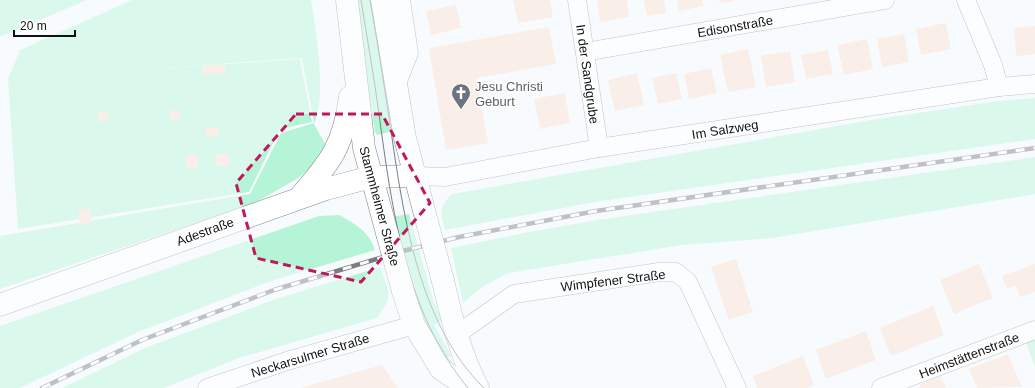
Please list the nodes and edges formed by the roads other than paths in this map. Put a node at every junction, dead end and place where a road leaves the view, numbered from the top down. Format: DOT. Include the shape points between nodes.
graph roads {
  1 [pos="347,0"];
  2 [pos="382,0"];
  3 [pos="402,0"];
  4 [pos="577,0"];
  5 [pos="886,0"];
  6 [pos="966,0"];
  7 [pos="585,52"];
  8 [pos="354,64"];
  9 [pos="1035,84"];
  10 [pos="396,86"];
  11 [pos="999,87"];
  12 [pos="599,148"];
  13 [pos="370,176"];
  14 [pos="415,176"];
  15 [pos="298,198"];
  16 [pos="0,305"];
  17 [pos="414,325"];
  18 [pos="1035,330"];
  19 [pos="456,335"];
  20 [pos="207,388"];
  21 [pos="469,388"];
  22 [pos="478,388"];
  23 [pos="737,388"];
  24 [pos="881,388"];
  1 -- 8 [label="main road, Stammheimer Straße"];
  2 -- 10 [label="main road"];
  3 -- 10 [label="street" via="409,53"];
  4 -- 7 [label="street, In der Sandgrube"];
  5 -- 7 [label="street, Edisonstraße"];
  6 -- 11 [label="street" via="993,65"];
  7 -- 12 [label="street, In der Sandgrube"];
  8 -- 13 [label="main road, Stammheimer Straße"];
  8 -- 15 [label="main road" via="348,118 342,137 321,172"];
  9 -- 11 [label="street, Im Salzweg"];
  10 -- 14 [label="main road"];
  11 -- 12 [label="street, Im Salzweg"];
  12 -- 14 [label="street, Im Salzweg" via="445,177"];
  13 -- 14 [label="main road, Adestraße"];
  13 -- 15 [label="main road, Adestraße"];
  13 -- 17 [label="main road, Stammheimer Straße, bridge"];
  14 -- 19 [label="main road, bridge"];
  15 -- 16 [label="main road, Adestraße"];
  17 -- 20 [label="street, Neckarsulmer Straße" via="287,361"];
  17 -- 21 [label="main road, Stammheimer Straße" via="441,369"];
  18 -- 24 [label="street, Heimstättenstraße"];
  19 -- 22 [label="main road" via="466,367"];
  19 -- 23 [label="street, Wimpfener Straße" via="514,294 659,272 676,272 688,282"];
}
